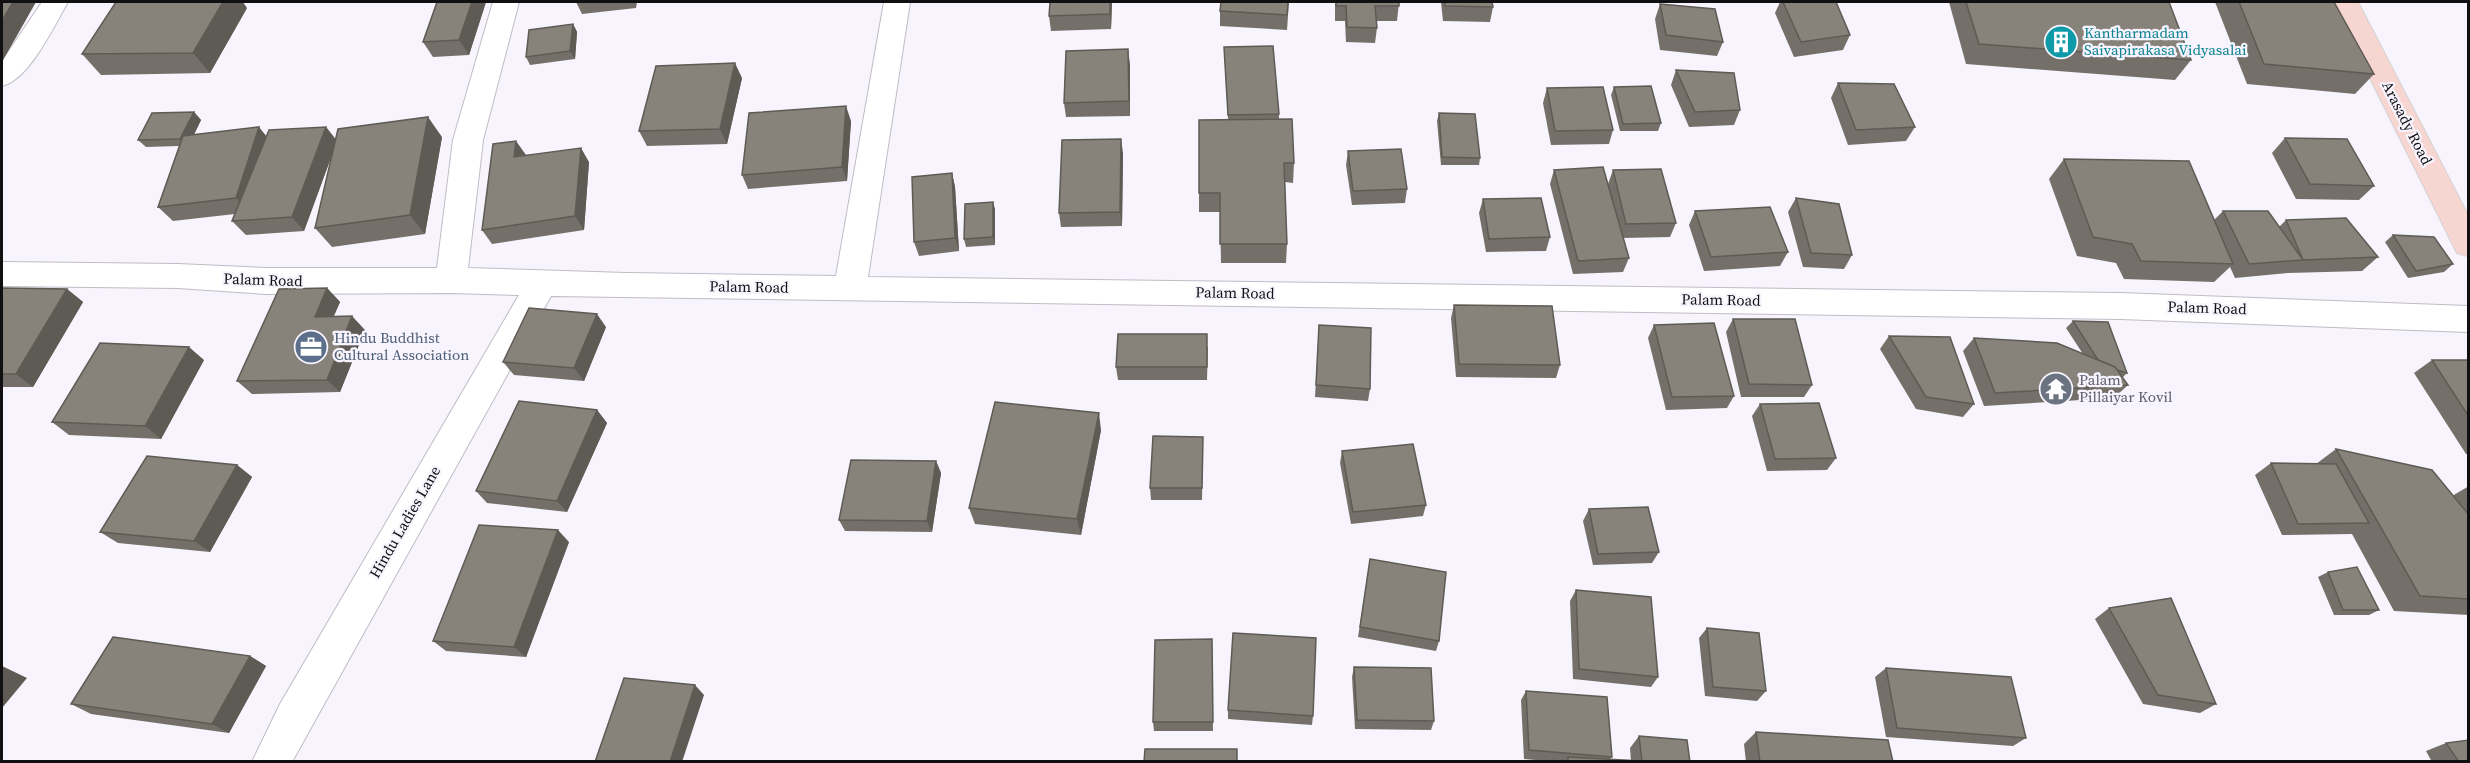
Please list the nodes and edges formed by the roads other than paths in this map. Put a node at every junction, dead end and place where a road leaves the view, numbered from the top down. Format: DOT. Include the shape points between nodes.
graph roads {
  1 [pos="55,2"];
  2 [pos="506,2"];
  3 [pos="897,2"];
  4 [pos="2345,2"];
  5 [pos="2,76"];
  6 [pos="2469,244"];
  7 [pos="2,273"];
  8 [pos="451,280"];
  9 [pos="542,283"];
  10 [pos="850,288"];
  11 [pos="2469,319"];
  12 [pos="271,762"];
  1 -- 5 [label="street" via="14,66"];
  2 -- 8 [label="street" via="468,140"];
  3 -- 10 [label="street"];
  4 -- 6 [label="main road, Arasady Road"];
  7 -- 8 [label="street, Palam Road" via="266,281"];
  8 -- 9 [label="street, Palam Road"];
  9 -- 10 [label="street, Palam Road"];
  9 -- 12 [label="street, Hindu Ladies Lane"];
  10 -- 11 [label="street, Palam Road" via="2173,307"];
}
